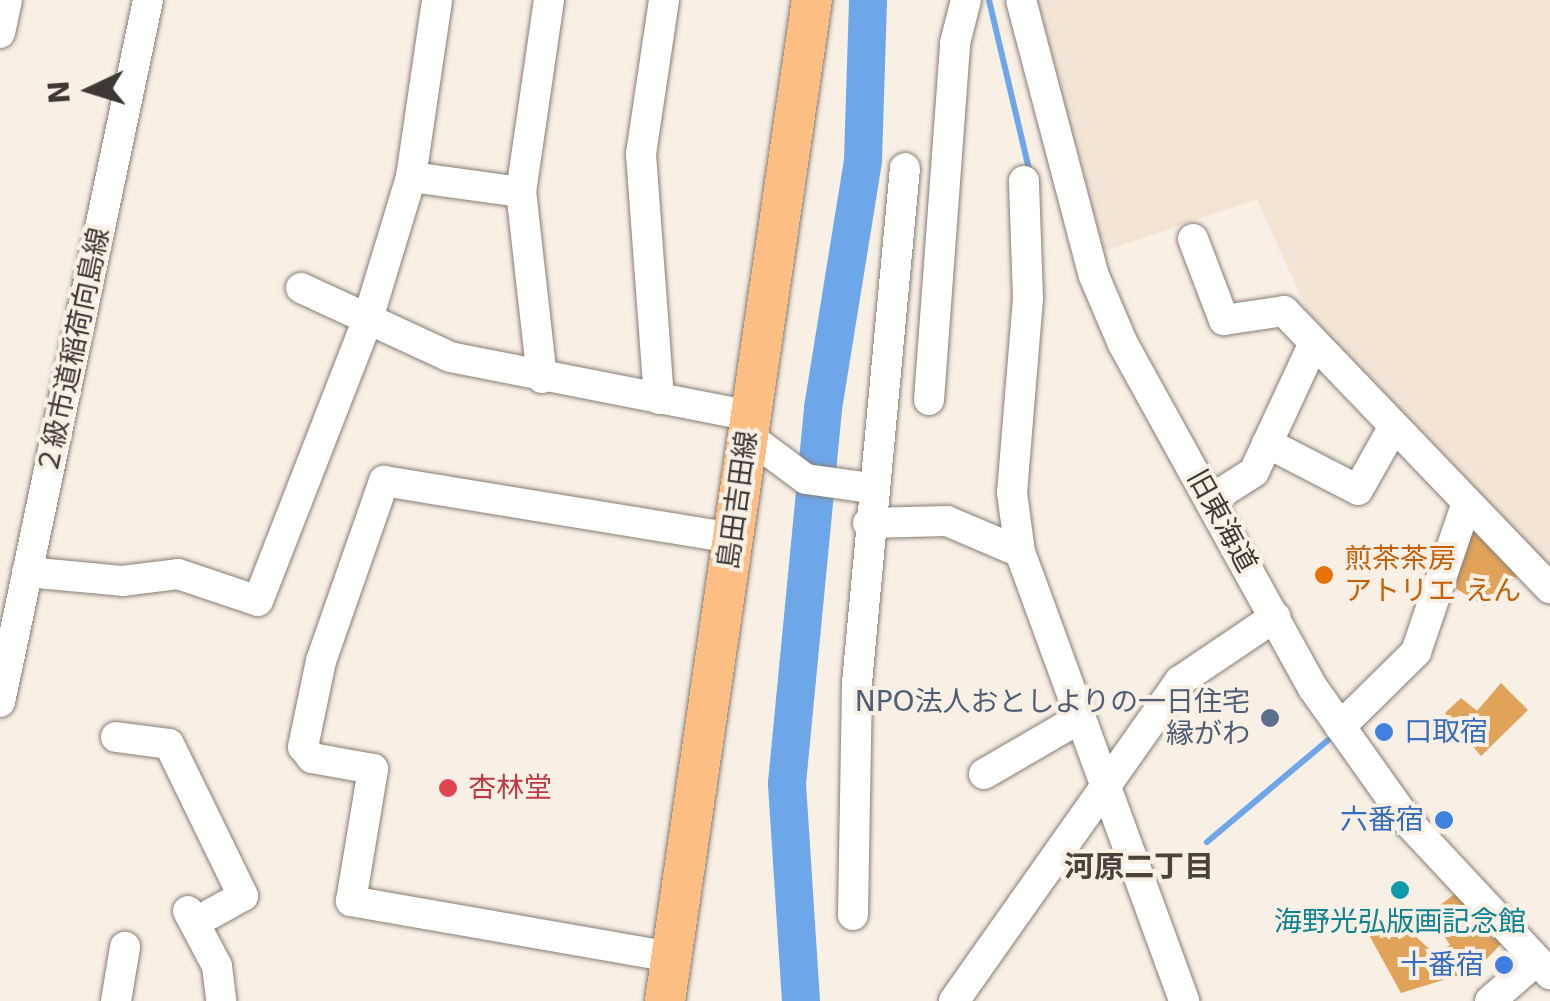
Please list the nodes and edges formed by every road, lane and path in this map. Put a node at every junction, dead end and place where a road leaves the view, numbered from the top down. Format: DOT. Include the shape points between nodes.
graph roads {
  1 [pos="7,0"];
  2 [pos="148,0"];
  3 [pos="437,0"];
  4 [pos="549,0"];
  5 [pos="664,0"];
  6 [pos="812,0"];
  7 [pos="966,0"];
  8 [pos="1021,0"];
  9 [pos="0,33"];
  10 [pos="905,168"];
  11 [pos="411,177"];
  12 [pos="1024,181"];
  13 [pos="521,192"];
  14 [pos="1193,239"];
  15 [pos="301,288"];
  16 [pos="890,306"];
  17 [pos="936,309"];
  18 [pos="367,322"];
  19 [pos="1314,343"];
  20 [pos="542,378"];
  21 [pos="659,399"];
  22 [pos="929,400"];
  23 [pos="749,426"];
  24 [pos="1394,426"];
  25 [pos="1267,443"];
  26 [pos="871,488"];
  27 [pos="1210,500"];
  28 [pos="1467,502"];
  29 [pos="868,522"];
  30 [pos="733,538"];
  31 [pos="1020,552"];
  32 [pos="27,572"];
  33 [pos="1550,588"];
  34 [pos="1276,617"];
  35 [pos="0,702"];
  36 [pos="1077,720"];
  37 [pos="1340,727"];
  38 [pos="116,737"];
  39 [pos="984,774"];
  40 [pos="1108,782"];
  41 [pos="853,916"];
  42 [pos="125,948"];
  43 [pos="672,957"];
  44 [pos="1543,968"];
  45 [pos="116,1001"];
  46 [pos="221,1001"];
  47 [pos="665,1001"];
  48 [pos="954,1001"];
  49 [pos="1184,1001"];
  50 [pos="1490,1001"];
  1 -- 9 [label="street"];
  2 -- 32 [label="street, ２級市道稲荷向島線"];
  3 -- 11 [label="street"];
  4 -- 13 [label="street"];
  5 -- 21 [label="street" via="641,154"];
  6 -- 23 [label="main road, 島田吉田線"];
  7 -- 17 [label="street"];
  8 -- 27 [label="street, 旧東海道" via="1094,276"];
  10 -- 16 [label="street"];
  11 -- 13 [label="street"];
  11 -- 18 [label="street"];
  12 -- 31 [label="street" via="1028,298 1012,493"];
  13 -- 20 [label="street"];
  14 -- 19 [label="street" via="1224,320 1284,312"];
  15 -- 18 [label="street"];
  16 -- 17 [label="street"];
  16 -- 26 [label="street"];
  17 -- 22 [label="street"];
  18 -- 20 [label="street" via="450,357"];
  18 -- 32 [label="street" via="258,601 178,574 122,581"];
  19 -- 24 [label="street"];
  19 -- 25 [label="street"];
  20 -- 21 [label="street"];
  21 -- 23 [label="street"];
  23 -- 26 [label="street" via="806,479"];
  23 -- 30 [label="main road, 島田吉田線"];
  24 -- 25 [label="street" via="1358,490"];
  24 -- 28 [label="street"];
  25 -- 27 [label="street" via="1254,472"];
  26 -- 29 [label="street"];
  27 -- 34 [label="street, 旧東海道"];
  28 -- 33 [label="street"];
  28 -- 37 [label="street" via="1416,652"];
  29 -- 31 [label="street" via="947,521"];
  29 -- 41 [label="street"];
  30 -- 43 [label="main road, 島田吉田線"];
  30 -- 43 [label="street" via="384,481 321,661 304,747 312,758 373,770 350,901"];
  31 -- 36 [label="street"];
  32 -- 35 [label="street, ２級市道稲荷向島線"];
  34 -- 37 [label="street, 旧東海道"];
  34 -- 40 [label="street" via="1180,681"];
  36 -- 39 [label="street"];
  36 -- 40 [label="street" via="1094,737"];
  37 -- 44 [label="street, 旧東海道" via="1409,823"];
  38 -- 46 [label="street" via="169,744 243,896 199,913 218,966"];
  40 -- 48 [label="street"];
  40 -- 49 [label="street"];
  42 -- 45 [label="street"];
  43 -- 47 [label="main road, 島田吉田線"];
  44 -- 50 [label="street"];
}
